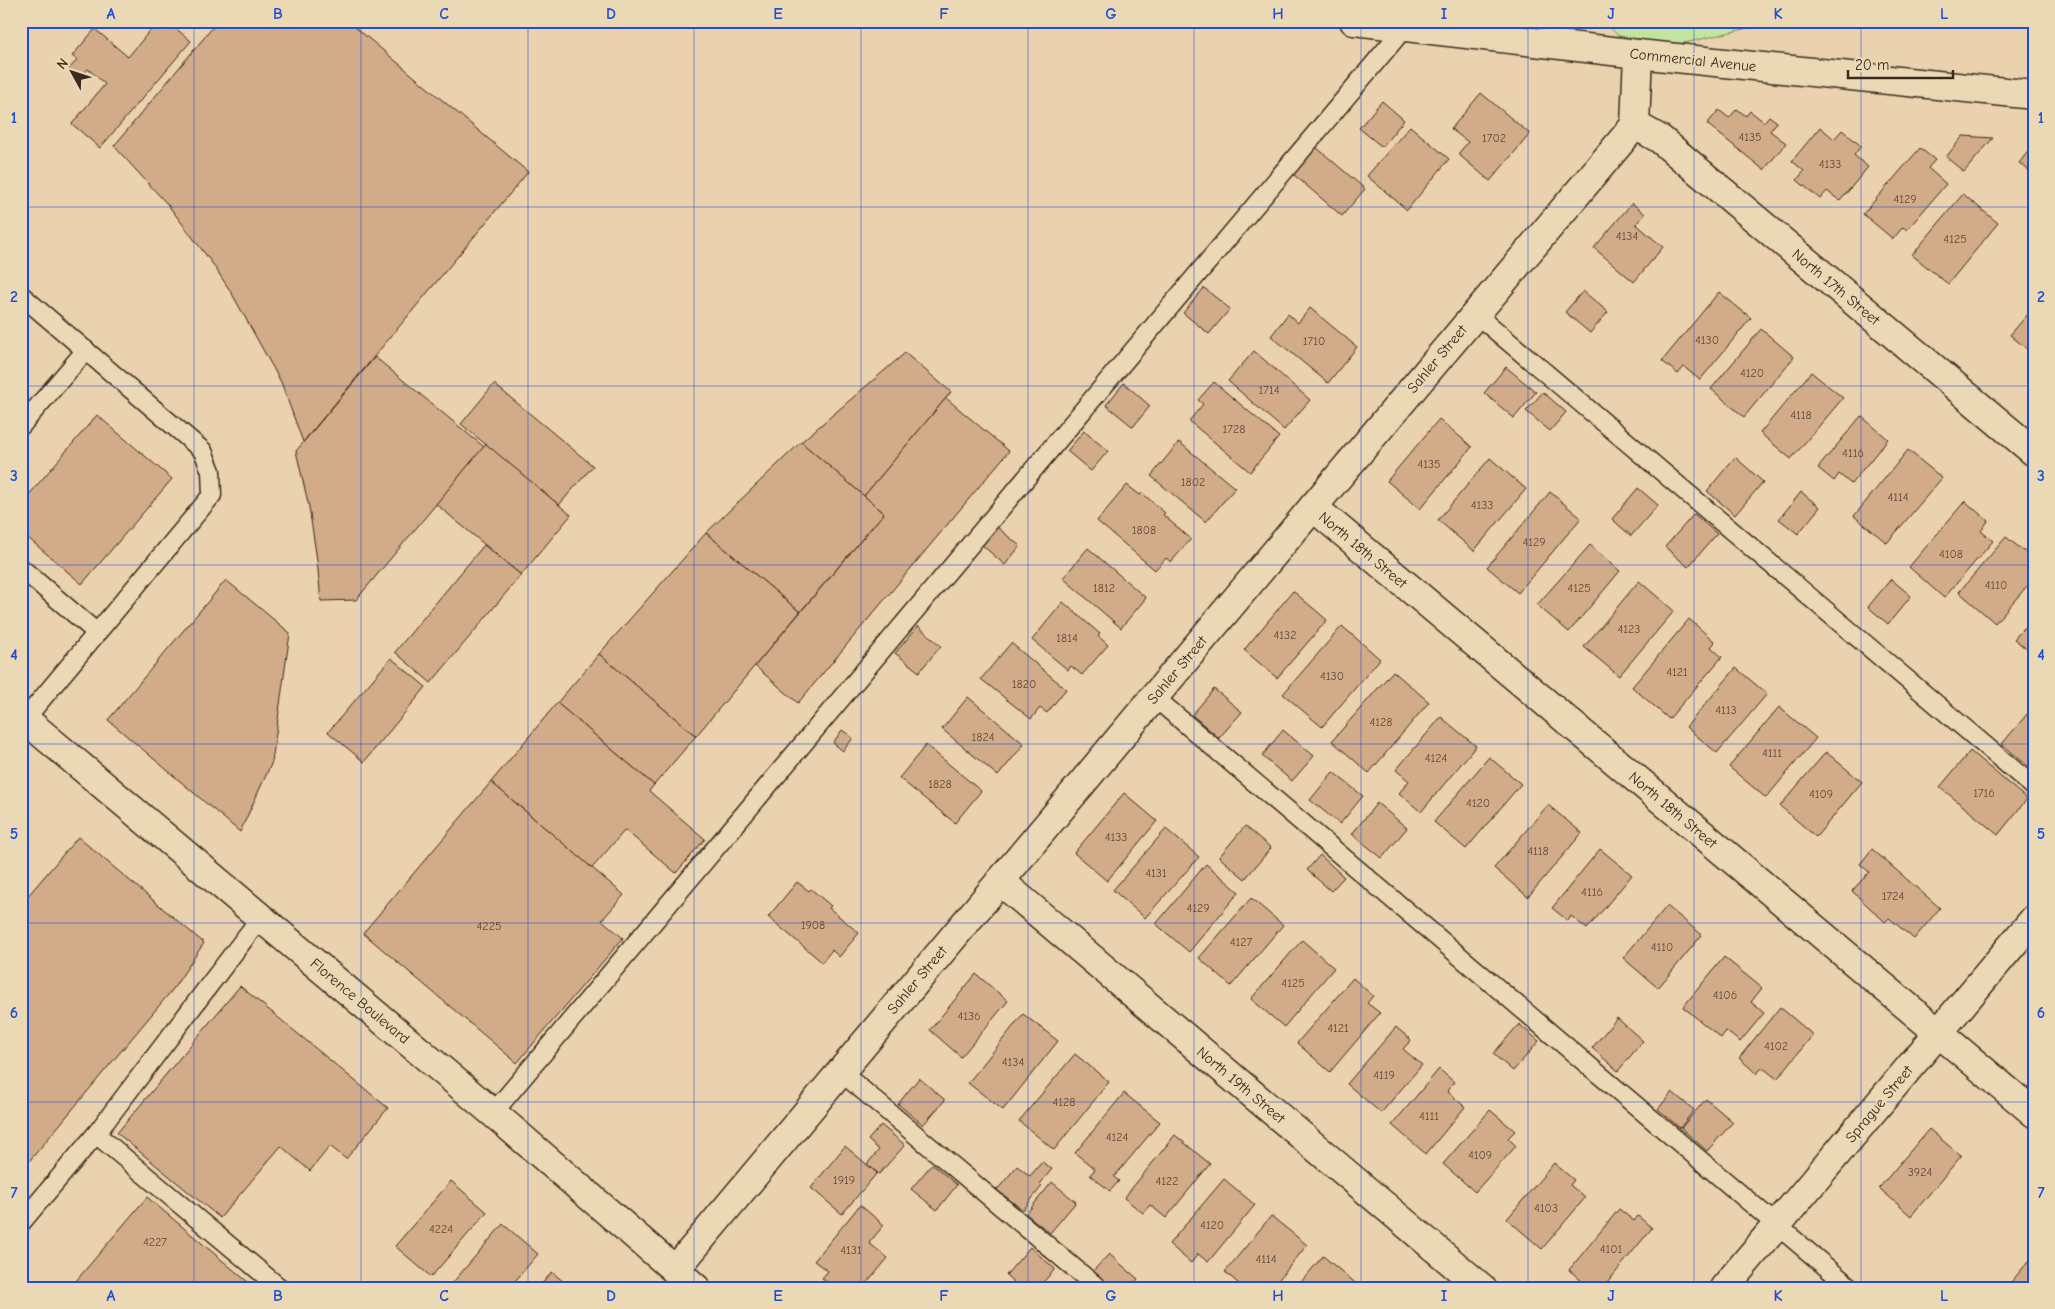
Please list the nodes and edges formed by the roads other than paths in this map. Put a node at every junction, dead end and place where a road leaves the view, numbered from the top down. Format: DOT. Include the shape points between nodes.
graph roads {
  1 [pos="1354,21"];
  2 [pos="1405,27"];
  3 [pos="1638,54"];
  4 [pos="2034,94"];
  5 [pos="1635,125"];
  6 [pos="21,295"];
  7 [pos="1476,314"];
  8 [pos="86,350"];
  9 [pos="21,426"];
  10 [pos="2034,452"];
  11 [pos="1313,507"];
  12 [pos="21,568"];
  13 [pos="97,633"];
  14 [pos="1154,697"];
  15 [pos="23,717"];
  16 [pos="2034,787"];
  17 [pos="1000,881"];
  18 [pos="261,917"];
  19 [pos="2034,919"];
  20 [pos="1939,1033"];
  21 [pos="841,1072"];
  22 [pos="493,1113"];
  23 [pos="2034,1113"];
  24 [pos="96,1134"];
  25 [pos="21,1223"];
  26 [pos="1777,1226"];
  27 [pos="676,1270"];
  28 [pos="280,1288"];
  29 [pos="696,1288"];
  30 [pos="1098,1288"];
  31 [pos="1482,1288"];
  32 [pos="1724,1288"];
  33 [pos="1851,1288"];
  1 -- 2 [label="street, Commercial Avenue"];
  2 -- 3 [label="street, Commercial Avenue"];
  2 -- 22 [label="lane"];
  3 -- 4 [label="street, Commercial Avenue"];
  3 -- 5 [label="street"];
  5 -- 7 [label="street, Sahler Street"];
  5 -- 10 [label="street, North 17th Street" via="1660,139"];
  6 -- 8 [label="lane"];
  7 -- 11 [label="street, Sahler Street"];
  7 -- 16 [label="lane"];
  8 -- 9 [label="lane"];
  8 -- 13 [label="lane" via="204,451 211,471 212,495"];
  11 -- 14 [label="street, Sahler Street"];
  11 -- 20 [label="street, North 18th Street"];
  12 -- 13 [label="lane"];
  13 -- 15 [label="lane"];
  14 -- 17 [label="street, Sahler Street"];
  14 -- 26 [label="lane"];
  15 -- 18 [label="street, Florence Boulevard"];
  17 -- 21 [label="street, Sahler Street"];
  17 -- 31 [label="street, North 19th Street"];
  18 -- 22 [label="street, Florence Boulevard"];
  18 -- 24 [label="lane"];
  19 -- 20 [label="street, Sprague Street"];
  20 -- 23 [label="street, North 18th Street"];
  20 -- 26 [label="street, Sprague Street"];
  21 -- 27 [label="street, Sahler Street"];
  21 -- 30 [label="lane"];
  22 -- 27 [label="street, Florence Boulevard"];
  24 -- 25 [label="lane"];
  24 -- 28 [label="lane"];
  26 -- 32 [label="street, Sprague Street"];
  26 -- 33 [label="lane"];
  27 -- 29 [label="street, Florence Boulevard"];
}
